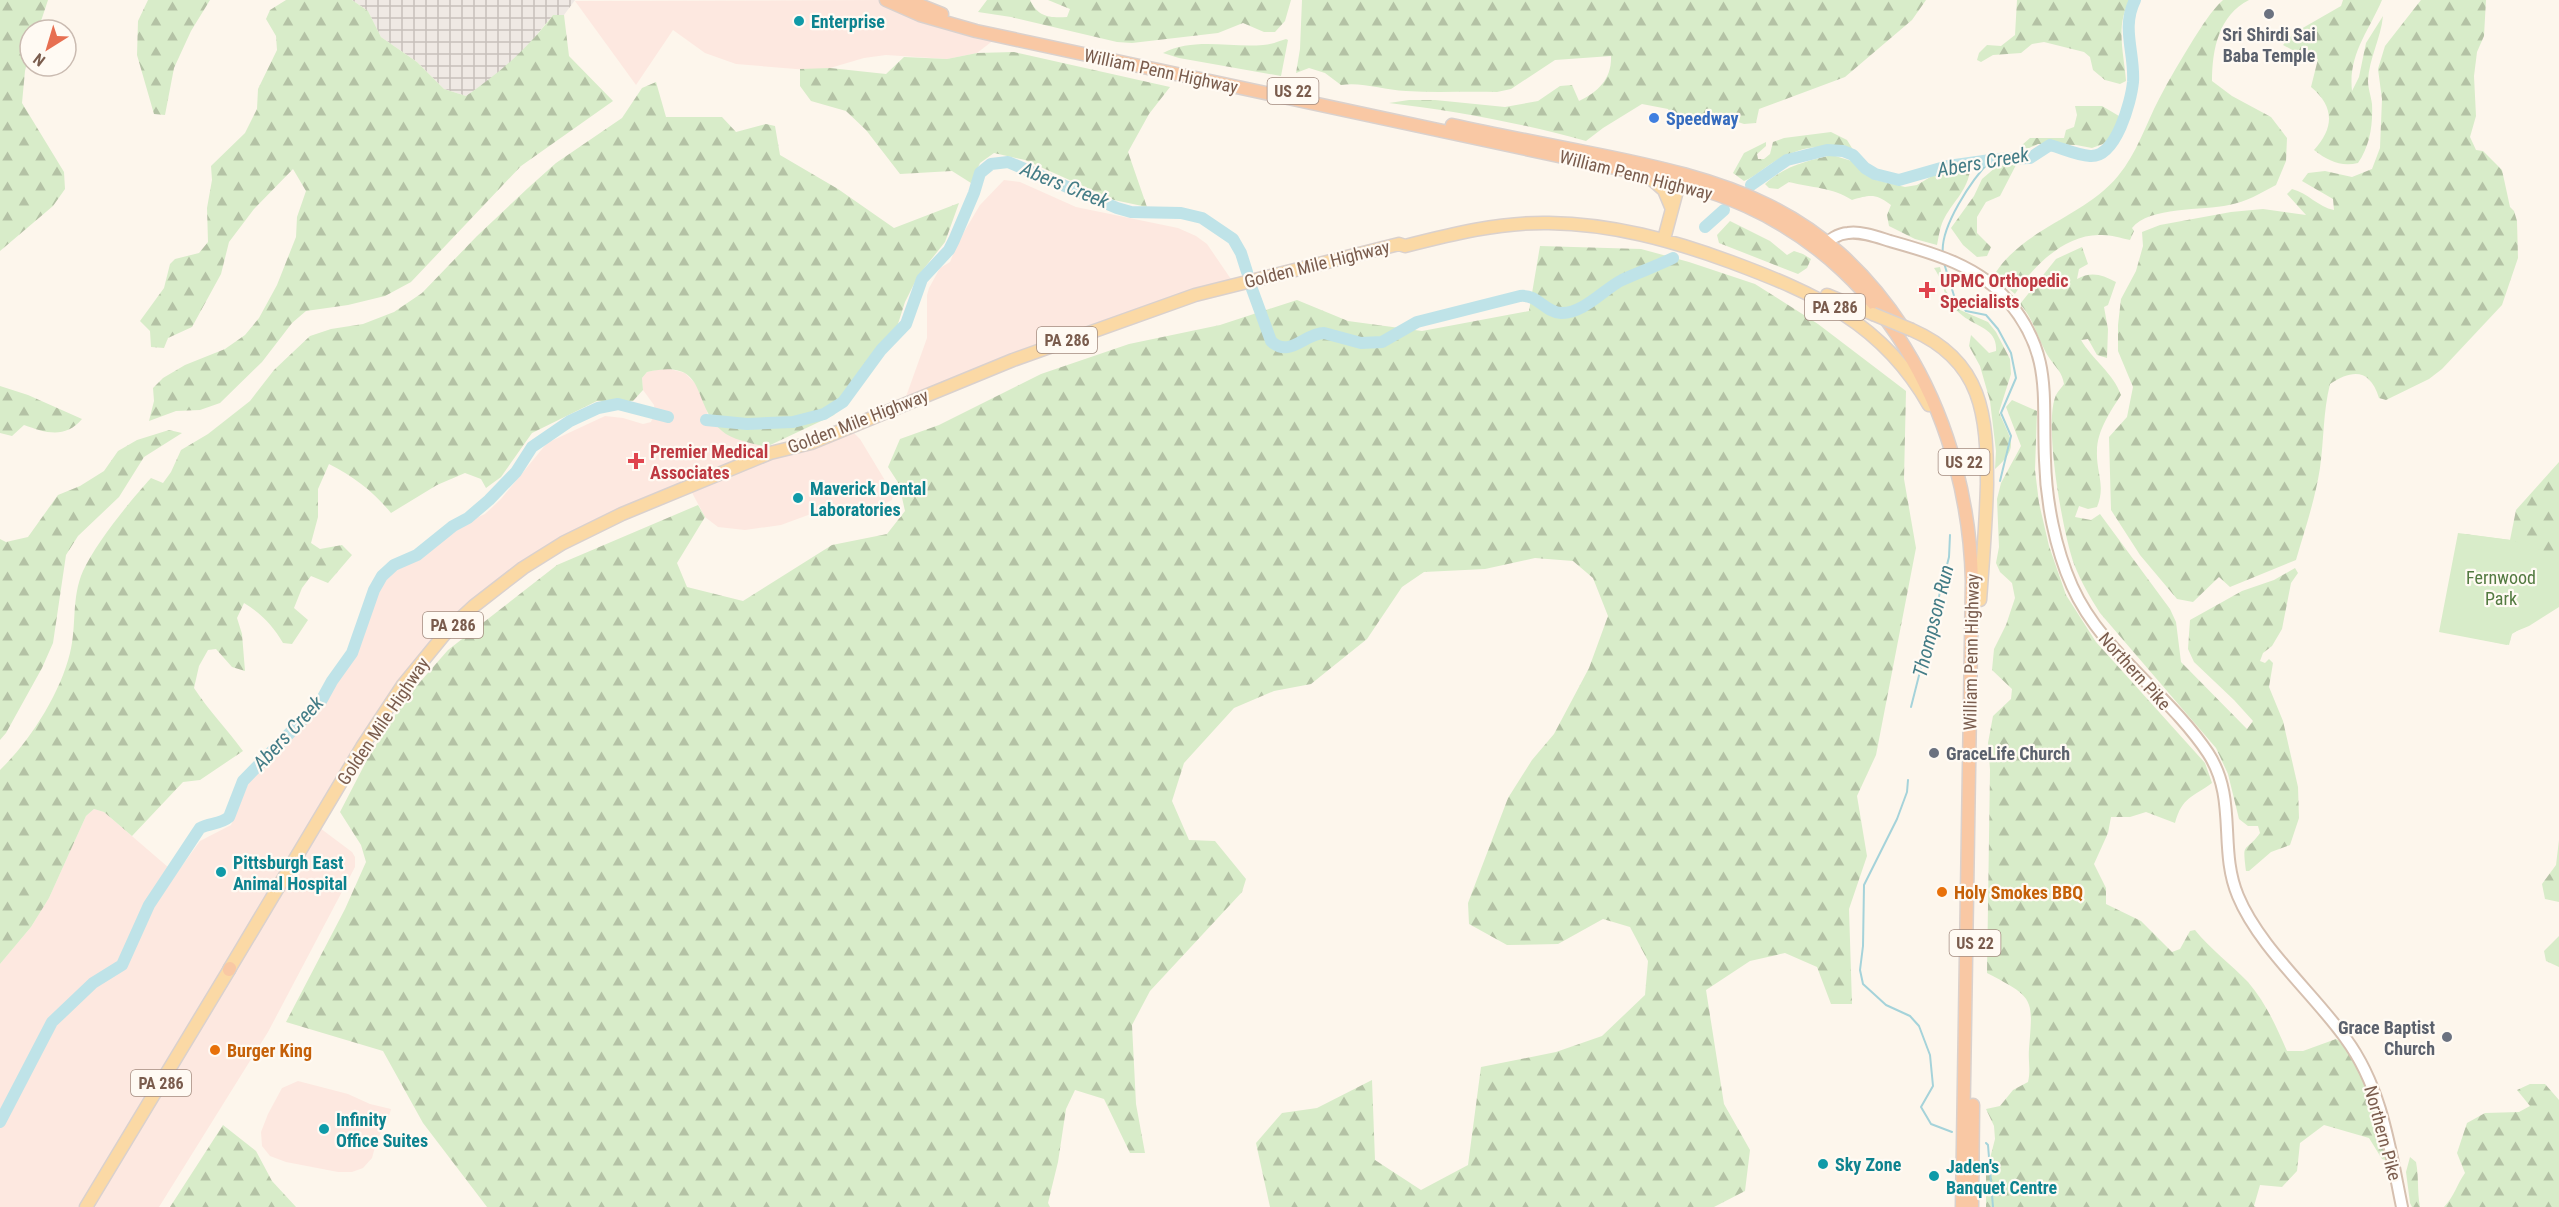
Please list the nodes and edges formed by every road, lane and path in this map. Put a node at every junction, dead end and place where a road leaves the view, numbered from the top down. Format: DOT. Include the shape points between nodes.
graph roads {
  1 [pos="886,0"];
  2 [pos="907,0"];
  3 [pos="1648,176"];
  4 [pos="1679,183"];
  5 [pos="1672,209"];
  6 [pos="1665,235"];
  7 [pos="1823,246"];
  8 [pos="1951,446"];
  9 [pos="1980,600"];
  10 [pos="86,1207"];
  11 [pos="1962,1207"];
  12 [pos="1972,1207"];
  13 [pos="2402,1207"];
  1 -- 3 [label="highway, William Penn Highway / US 22" via="976,32"];
  2 -- 7 [label="highway, William Penn Highway / US 22" via="977,24 1682,172 1751,196 1789,216"];
  3 -- 4 [label="highway, William Penn Highway / US 22"];
  3 -- 5 [label="main road" via="1664,190"];
  4 -- 5 [label="main road"];
  4 -- 7 [label="highway, William Penn Highway / US 22" via="1759,212"];
  5 -- 6 [label="main road"];
  6 -- 8 [label="main road, Golden Mile Highway / PA 286" via="1798,288 1856,321 1912,378"];
  6 -- 9 [label="main road, Golden Mile Highway / PA 286, bridge" via="1702,244 1912,330 1958,362 1976,390 1987,440"];
  6 -- 10 [label="main road, Golden Mile Highway / PA 286" via="1604,219 1528,216 1459,225 1195,296 1013,360 811,443 770,453 622,514 522,568 448,630 403,685"];
  7 -- 8 [label="highway, William Penn Highway / US 22" via="1901,339 1925,382"];
  7 -- 9 [label="highway, William Penn Highway / US 22" via="1861,274 1888,306 1925,364 1947,411 1964,460 1974,510"];
  7 -- 13 [label="main road, Northern Pike" via="1835,236 1854,233 1942,258 1977,274 1996,289 2030,334 2044,377 2047,488 2070,582 2094,625 2192,732 2215,766 2227,807 2229,864 2238,897 2254,925 2345,1037 2363,1067 2384,1121"];
  8 -- 11 [label="highway, William Penn Highway / US 22" via="1966,512 1972,581"];
  9 -- 12 [label="highway, William Penn Highway / US 22"];
}
